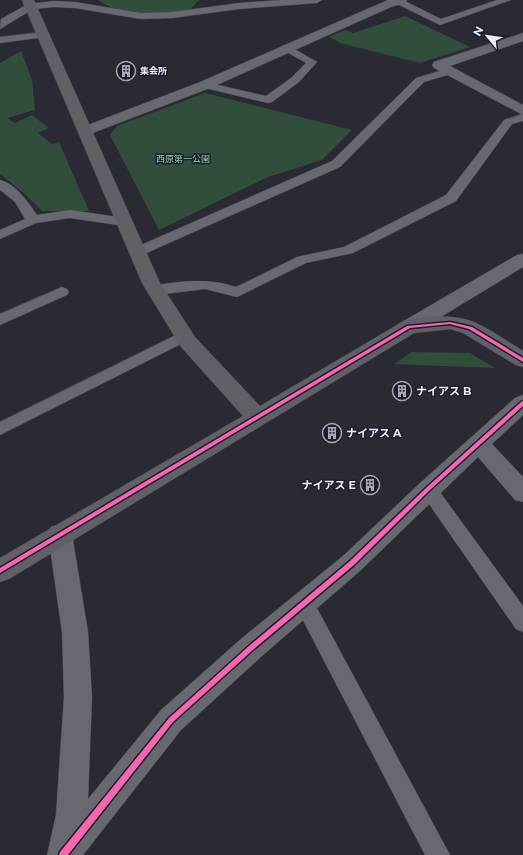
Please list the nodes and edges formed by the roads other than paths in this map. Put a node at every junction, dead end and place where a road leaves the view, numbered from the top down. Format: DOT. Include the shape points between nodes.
graph roads {
  1 [pos="318,0"];
  2 [pos="399,0"];
  3 [pos="506,0"];
  4 [pos="30,3"];
  5 [pos="1,22"];
  6 [pos="43,35"];
  7 [pos="523,37"];
  8 [pos="0,40"];
  9 [pos="289,49"];
  10 [pos="450,71"];
  11 [pos="205,85"];
  12 [pos="523,111"];
  13 [pos="523,117"];
  14 [pos="85,131"];
  15 [pos="0,184"];
  16 [pos="33,220"];
  17 [pos="125,222"];
  18 [pos="0,235"];
  19 [pos="137,252"];
  20 [pos="523,258"];
  21 [pos="156,290"];
  22 [pos="62,292"];
  23 [pos="0,320"];
  24 [pos="410,327"];
  25 [pos="184,336"];
  26 [pos="523,360"];
  27 [pos="523,403"];
  28 [pos="257,417"];
  29 [pos="0,429"];
  30 [pos="479,444"];
  31 [pos="428,489"];
  32 [pos="523,492"];
  33 [pos="60,534"];
  34 [pos="0,571"];
  35 [pos="304,603"];
  36 [pos="523,623"];
  37 [pos="63,855"];
  38 [pos="438,855"];
  1 -- 4 [label="lane" via="141,16 75,5"];
  2 -- 3 [label="lane" via="440,22"];
  2 -- 9 [label="street"];
  4 -- 5 [label="lane"];
  4 -- 6 [label="street"];
  6 -- 8 [label="lane"];
  6 -- 14 [label="street"];
  7 -- 10 [label="street" via="439,65"];
  9 -- 11 [label="street"];
  9 -- 11 [label="lane" via="312,62 295,80 268,100"];
  10 -- 12 [label="street"];
  10 -- 19 [label="lane" via="420,80 336,164"];
  11 -- 14 [label="street"];
  13 -- 21 [label="lane" via="508,122 451,198 348,250 302,260 237,292 199,283"];
  14 -- 17 [label="street"];
  15 -- 16 [label="lane" via="20,200"];
  16 -- 17 [label="lane" via="70,214"];
  16 -- 18 [label="lane"];
  17 -- 19 [label="street"];
  19 -- 21 [label="street"];
  20 -- 24 [label="street"];
  21 -- 25 [label="street"];
  22 -- 23 [label="lane"];
  24 -- 26 [label="street" via="450,323 470,328"];
  24 -- 28 [label="street"];
  25 -- 28 [label="street"];
  25 -- 29 [label="lane"];
  27 -- 30 [label="street"];
  28 -- 33 [label="street"];
  30 -- 31 [label="street"];
  30 -- 32 [label="street"];
  31 -- 35 [label="street" via="352,563"];
  31 -- 36 [label="lane"];
  33 -- 34 [label="street"];
  33 -- 37 [label="street" via="76,632 78,697 72,815"];
  35 -- 37 [label="street" via="171,720"];
  35 -- 38 [label="lane"];
}
